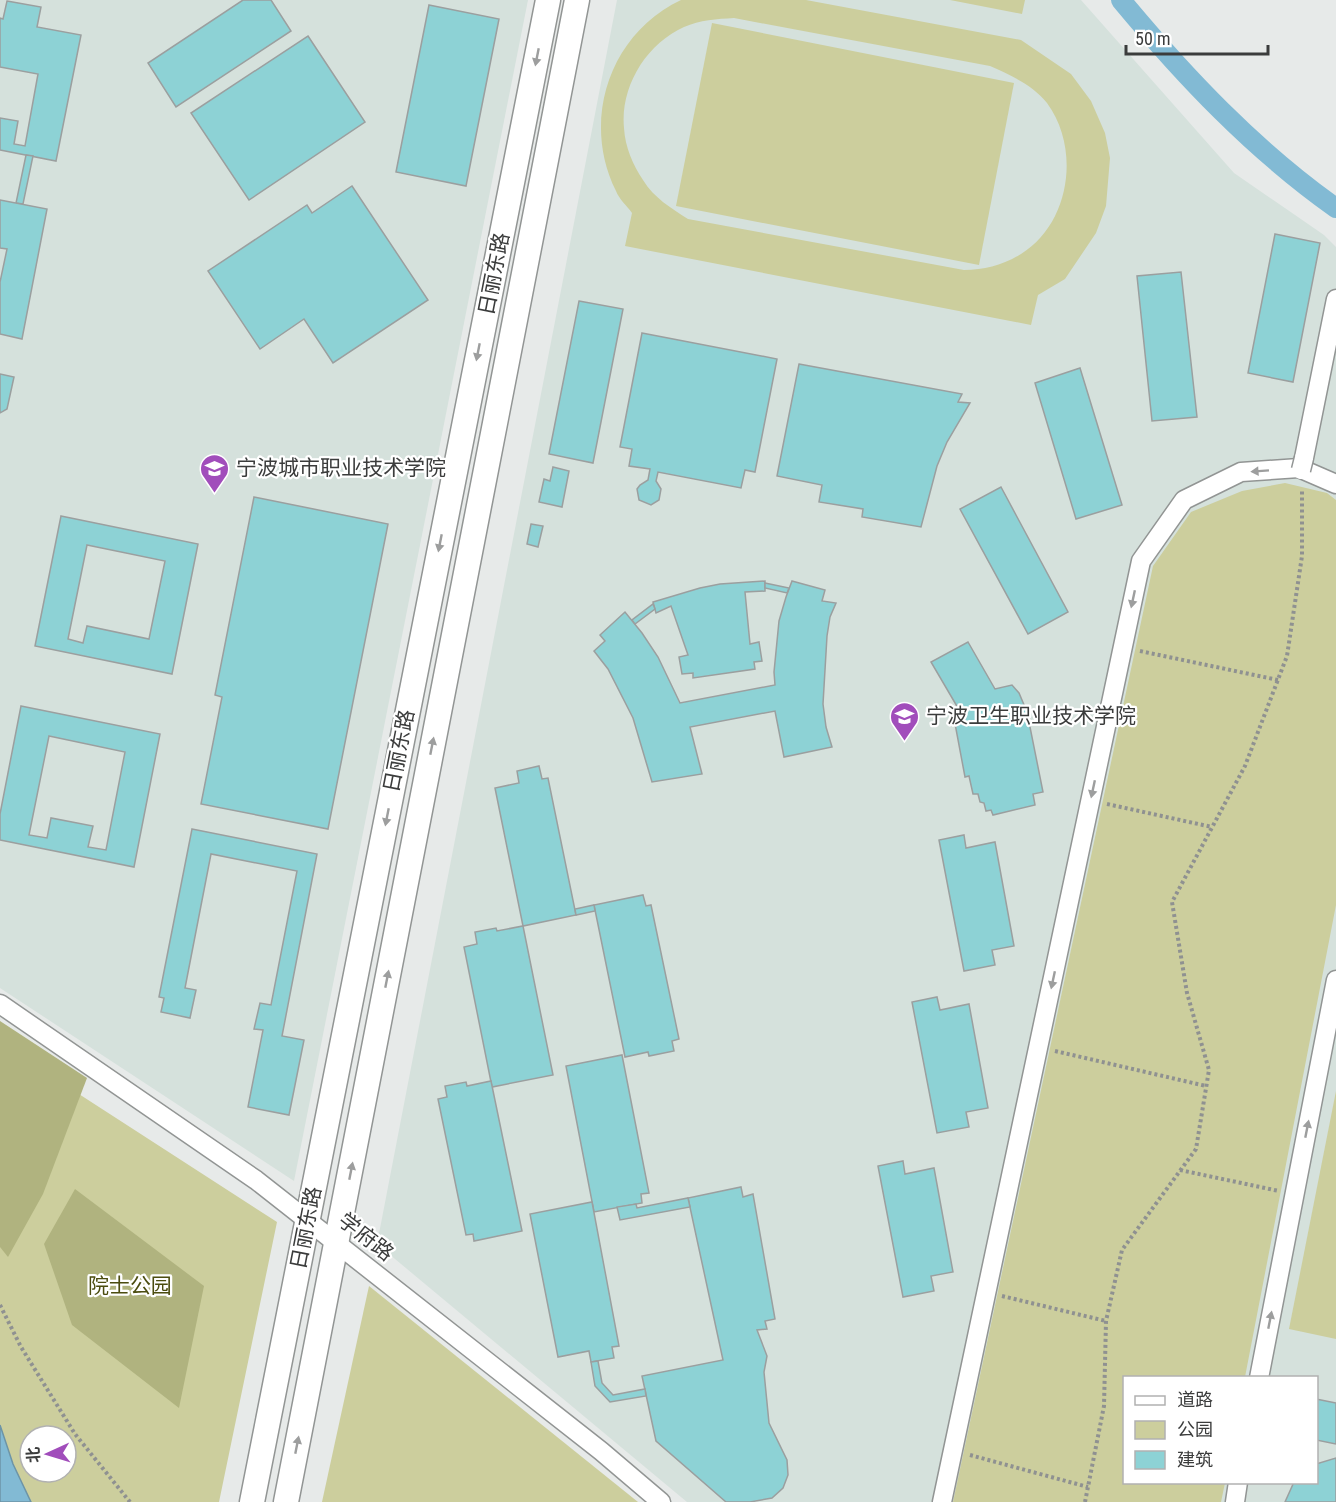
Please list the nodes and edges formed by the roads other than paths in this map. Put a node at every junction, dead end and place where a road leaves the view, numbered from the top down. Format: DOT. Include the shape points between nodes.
graph roads {
  1 [pos="548,0"];
  2 [pos="577,0"];
  3 [pos="1336,299"];
  4 [pos="1303,464"];
  5 [pos="1336,484"];
  6 [pos="1336,980"];
  7 [pos="0,1004"];
  8 [pos="307,1220"];
  9 [pos="337,1243"];
  10 [pos="1259,1376"];
  11 [pos="1238,1484"];
  12 [pos="252,1502"];
  13 [pos="286,1502"];
  14 [pos="661,1502"];
  15 [pos="942,1502"];
  16 [pos="1235,1502"];
  1 -- 8 [label="main road, 日丽东路, one-way"];
  9 -- 2 [label="main road, 日丽东路, one-way"];
  3 -- 4 [label="street"];
  5 -- 15 [label="street, one-way" via="1299,468 1241,472 1184,500 1142,561"];
  10 -- 6 [label="street, one-way"];
  7 -- 8 [label="street, 学府路" via="256,1180"];
  8 -- 9 [label="street, 学府路"];
  8 -- 12 [label="main road, 日丽东路"];
  13 -- 9 [label="main road, 日丽东路, one-way"];
  9 -- 14 [label="street, 学府路"];
  11 -- 16 [label="street"];
}
